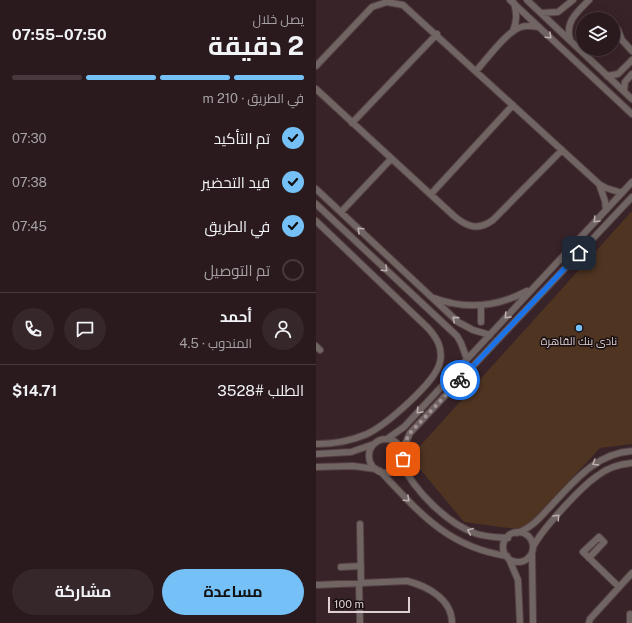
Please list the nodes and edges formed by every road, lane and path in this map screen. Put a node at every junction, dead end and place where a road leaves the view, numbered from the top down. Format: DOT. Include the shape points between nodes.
graph roads {
  1 [pos="527,0"];
  2 [pos="589,0"];
  3 [pos="572,1"];
  4 [pos="512,2"];
  5 [pos="579,9"];
  6 [pos="541,13"];
  7 [pos="539,27"];
  8 [pos="513,31"];
  9 [pos="437,34"];
  10 [pos="620,35"];
  11 [pos="571,41"];
  12 [pos="576,46"];
  13 [pos="632,51"];
  14 [pos="584,56"];
  15 [pos="586,56"];
  16 [pos="632,60"];
  17 [pos="578,63"];
  18 [pos="316,66"];
  19 [pos="476,70"];
  20 [pos="632,74"];
  21 [pos="607,76"];
  22 [pos="316,90"];
  23 [pos="624,91"];
  24 [pos="632,98"];
  25 [pos="513,105"];
  26 [pos="632,114"];
  27 [pos="352,123"];
  28 [pos="562,150"];
  29 [pos="391,159"];
  30 [pos="632,182"];
  31 [pos="599,184"];
  32 [pos="316,189"];
  33 [pos="622,193"];
  34 [pos="431,194"];
  35 [pos="632,197"];
  36 [pos="316,204"];
  37 [pos="606,210"];
  38 [pos="341,212"];
  39 [pos="316,221"];
  40 [pos="532,289"];
  41 [pos="430,296"];
  42 [pos="481,306"];
  43 [pos="481,322"];
  44 [pos="490,334"];
  45 [pos="467,359"];
  46 [pos="387,439"];
  47 [pos="375,443"];
  48 [pos="316,444"];
  49 [pos="402,451"];
  50 [pos="632,451"];
  51 [pos="316,454"];
  52 [pos="401,463"];
  53 [pos="632,463"];
  54 [pos="316,467"];
  55 [pos="378,470"];
  56 [pos="360,524"];
  57 [pos="517,533"];
  58 [pos="508,538"];
  59 [pos="533,547"];
  60 [pos="532,554"];
  61 [pos="508,558"];
  62 [pos="589,558"];
  63 [pos="361,566"];
  64 [pos="341,567"];
  65 [pos="632,573"];
  66 [pos="360,584"];
  67 [pos="316,585"];
  68 [pos="619,587"];
  69 [pos="630,614"];
  70 [pos="589,621"];
  71 [pos="533,622"];
  72 [pos="360,623"];
  73 [pos="452,623"];
  74 [pos="520,623"];
  75 [pos="540,623"];
  76 [pos="583,623"];
  77 [pos="630,623"];
  1 -- 6 [label="street"];
  2 -- 5 [label="street"];
  3 -- 5 [label="street"];
  3 -- 6 [label="street" via="558,12"];
  4 -- 7 [label="street"];
  4 -- 8 [label="street" via="517,13"];
  5 -- 11 [label="street" via="569,24"];
  6 -- 11 [label="street"];
  7 -- 8 [label="street" via="526,26"];
  7 -- 17 [label="street, one-way"];
  8 -- 19 [label="street"];
  9 -- 18 [label="street" via="403,5 380,3 366,12"];
  9 -- 19 [label="street"];
  9 -- 27 [label="street"];
  10 -- 13 [label="street"];
  11 -- 12 [label="street"];
  14 -- 17 [label="street"];
  15 -- 21 [label="street"];
  16 -- 21 [label="street" via="618,74"];
  17 -- 26 [label="street"];
  19 -- 25 [label="street"];
  20 -- 23 [label="street" via="625,82"];
  21 -- 23 [label="street"];
  22 -- 27 [label="street"];
  23 -- 24 [label="street"];
  25 -- 28 [label="street"];
  25 -- 34 [label="street"];
  27 -- 29 [label="street"];
  28 -- 31 [label="street"];
  28 -- 34 [label="street" via="486,226 478,228 461,222"];
  29 -- 34 [label="street"];
  29 -- 38 [label="street"];
  30 -- 33 [label="street"];
  31 -- 33 [label="street"];
  31 -- 37 [label="street"];
  32 -- 38 [label="street"];
  33 -- 37 [label="street"];
  35 -- 49 [label="street" via="410,433"];
  36 -- 45 [label="street, one-way" via="457,336"];
  37 -- 40 [label="street, one-way"];
  41 -- 38 [label="street, one-way"];
  39 -- 48 [label="street" via="428,328 439,344 441,353 440,362 431,378 385,423 355,438"];
  40 -- 42 [label="street" via="503,302"];
  40 -- 44 [label="street, one-way"];
  41 -- 42 [label="street" via="458,305"];
  44 -- 41 [label="street, one-way" via="465,326"];
  42 -- 43 [label="street"];
  44 -- 45 [label="street"];
  45 -- 46 [label="street, one-way" via="404,427"];
  46 -- 47 [label="street"];
  46 -- 49 [label="street" via="398,444"];
  47 -- 51 [label="street" via="351,452"];
  47 -- 55 [label="street" via="369,454 371,462"];
  49 -- 52 [label="street"];
  50 -- 57 [label="street, one-way" via="612,455 589,467 535,524"];
  52 -- 55 [label="street" via="392,471"];
  58 -- 52 [label="street, one-way" via="476,534 449,519 415,486"];
  59 -- 53 [label="street, one-way" via="543,531 597,476 617,466"];
  54 -- 55 [label="street" via="353,466"];
  55 -- 61 [label="street, one-way" via="440,530 473,548"];
  56 -- 63 [label="street"];
  57 -- 58 [label="street"];
  57 -- 59 [label="street" via="528,536"];
  58 -- 61 [label="street" via="504,547"];
  59 -- 60 [label="street"];
  60 -- 61 [label="street" via="527,560 520,562"];
  60 -- 71 [label="street"];
  61 -- 74 [label="street" via="518,580"];
  62 -- 62 [label="street" via="584,552 598,537 603,541"];
  62 -- 68 [label="street"];
  63 -- 64 [label="street"];
  63 -- 66 [label="street"];
  65 -- 68 [label="street"];
  66 -- 67 [label="street"];
  66 -- 72 [label="street"];
  66 -- 73 [label="street" via="407,581 419,584 440,597 447,606"];
  68 -- 70 [label="street"];
  69 -- 77 [label="street"];
  70 -- 76 [label="street"];
  71 -- 75 [label="street"];
}
